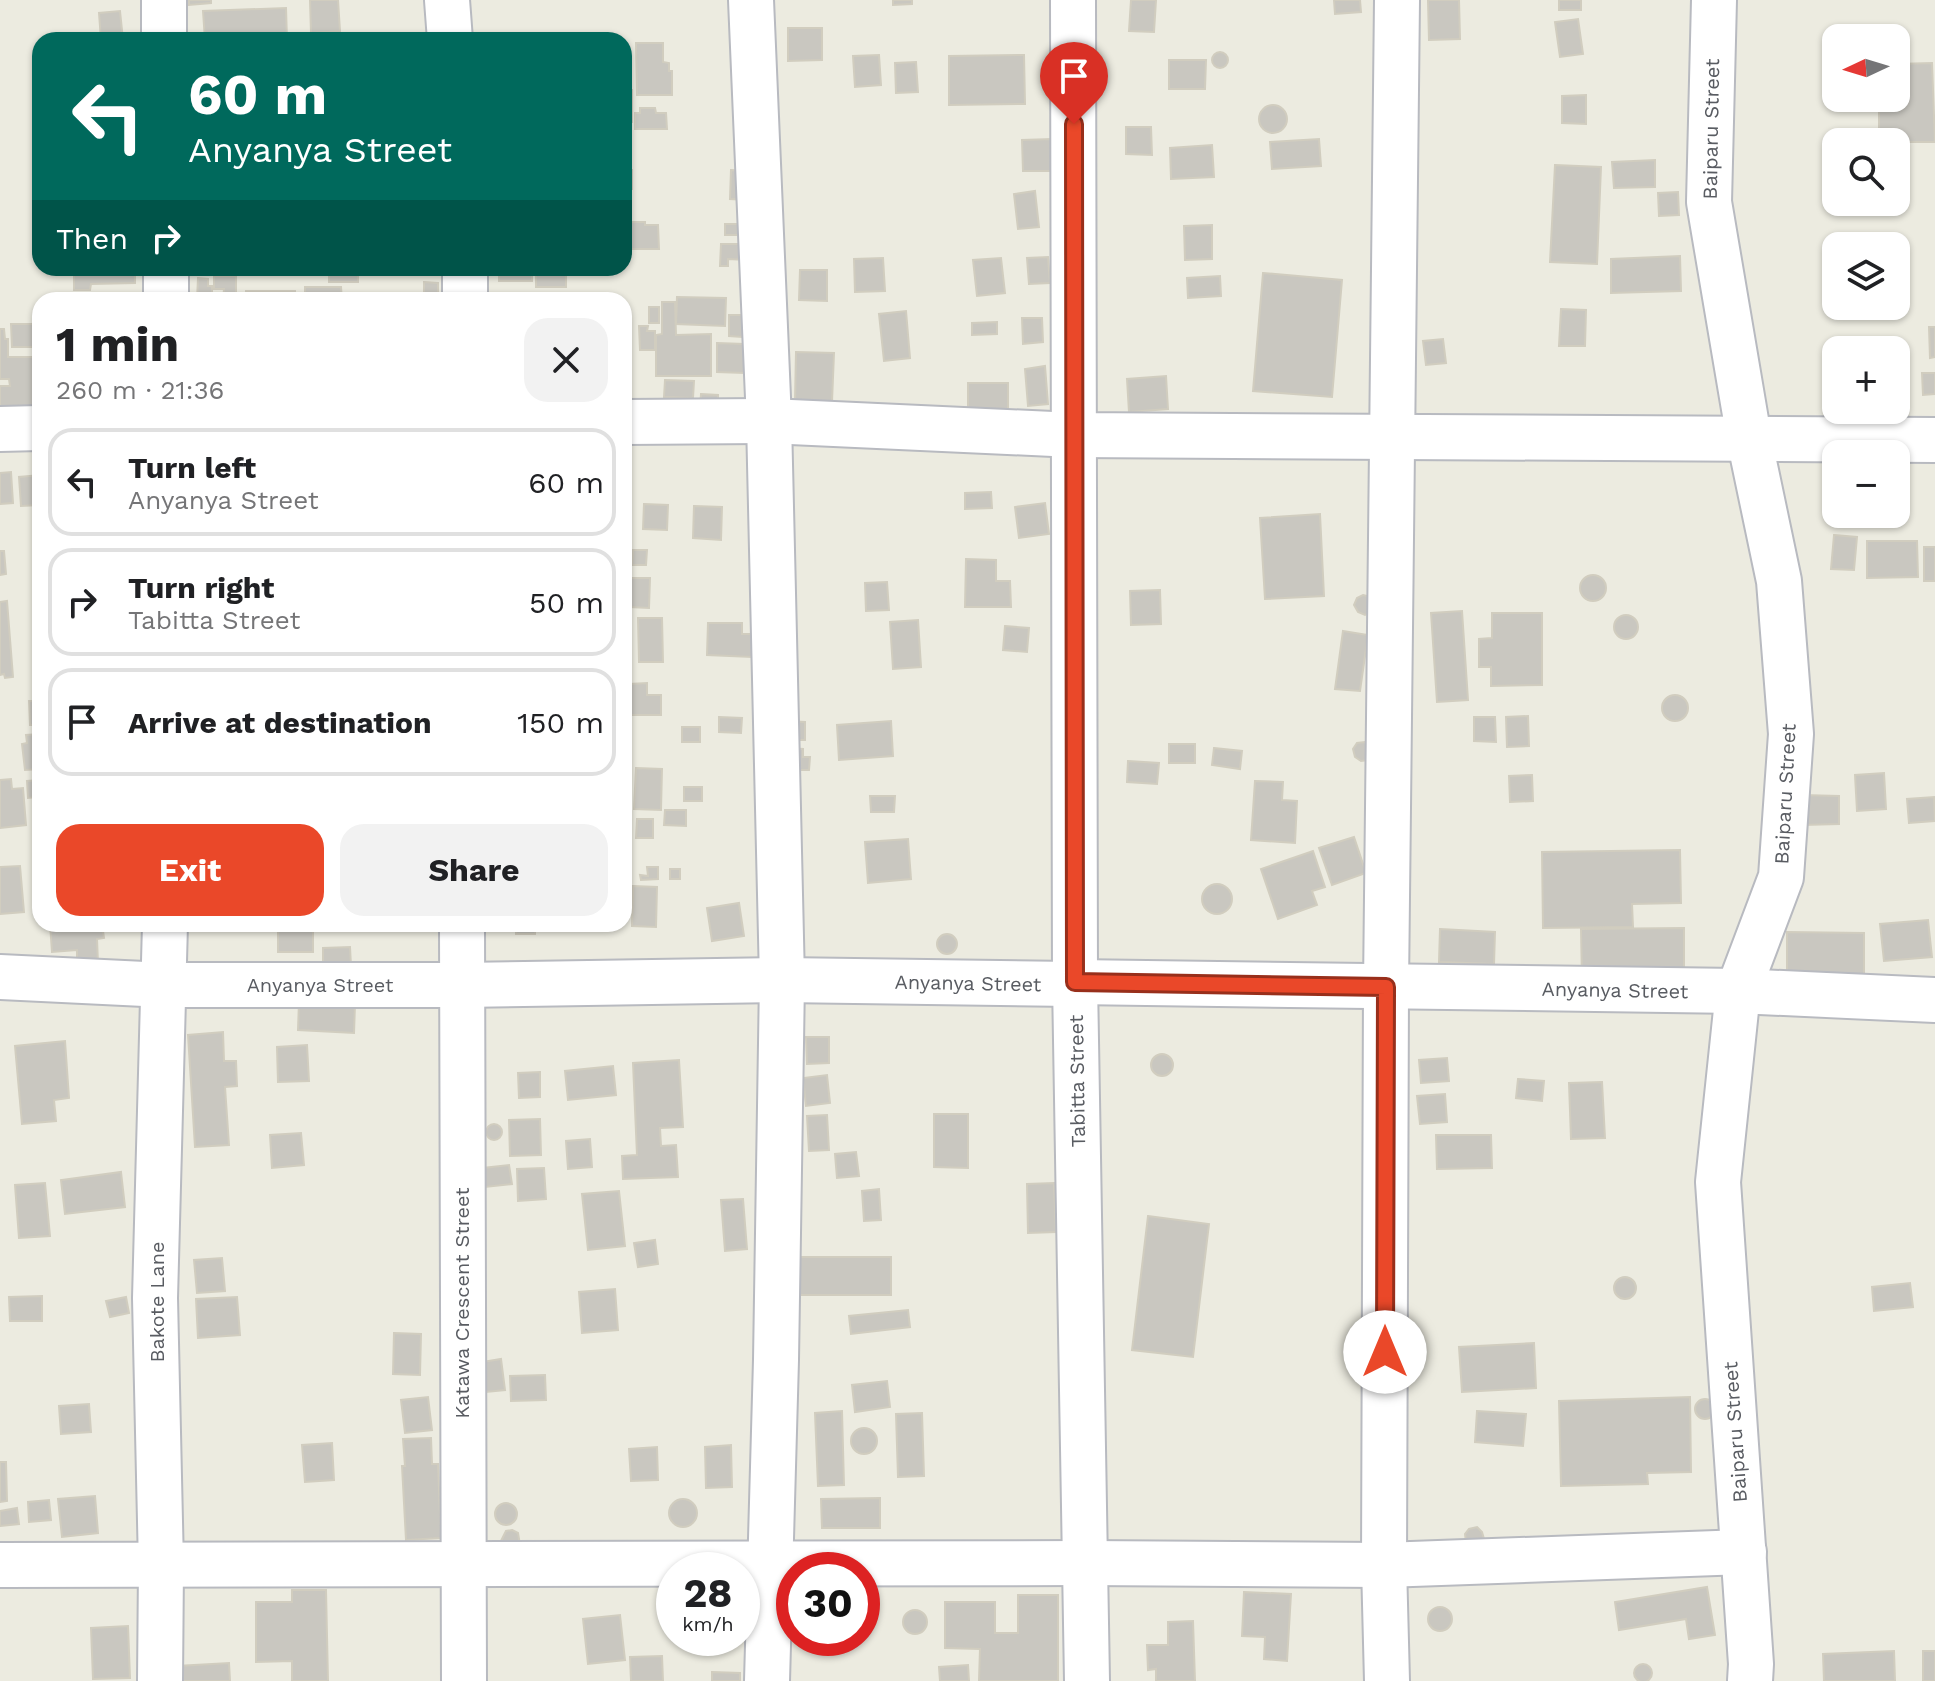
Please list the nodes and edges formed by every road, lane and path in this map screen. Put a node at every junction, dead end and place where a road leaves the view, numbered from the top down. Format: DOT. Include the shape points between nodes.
graph roads {
  1 [pos="164,0"];
  2 [pos="447,0"];
  3 [pos="751,0"];
  4 [pos="1073,0"];
  5 [pos="1397,0"];
  6 [pos="1714,0"];
  7 [pos="164,32"];
  8 [pos="449,32"];
  9 [pos="769,421"];
  10 [pos="632,422"];
  11 [pos="32,428"];
  12 [pos="0,429"];
  13 [pos="1074,435"];
  14 [pos="1391,436"];
  15 [pos="1749,438"];
  16 [pos="1935,440"];
  17 [pos="165,932"];
  18 [pos="462,932"];
  19 [pos="0,977"];
  20 [pos="782,980"];
  21 [pos="1075,982"];
  22 [pos="165,985"];
  23 [pos="461,985"];
  24 [pos="1386,987"];
  25 [pos="1738,991"];
  26 [pos="1935,1000"];
  27 [pos="1744,1552"];
  28 [pos="1086,1563"];
  29 [pos="770,1564"];
  30 [pos="0,1565"];
  31 [pos="463,1565"];
  32 [pos="1384,1565"];
  33 [pos="161,1566"];
  34 [pos="160,1681"];
  35 [pos="464,1681"];
  36 [pos="767,1681"];
  37 [pos="1087,1681"];
  38 [pos="1387,1681"];
  39 [pos="1750,1681"];
  1 -- 7 [label="street"];
  2 -- 8 [label="street"];
  3 -- 9 [label="street"];
  4 -- 13 [label="street, Tabitta Street"];
  5 -- 14 [label="street"];
  6 -- 15 [label="street, Baiparu Street" via="1709,202"];
  9 -- 10 [label="street"];
  9 -- 13 [label="street"];
  9 -- 20 [label="street"];
  11 -- 12 [label="street"];
  13 -- 14 [label="street"];
  13 -- 21 [label="street, Tabitta Street"];
  14 -- 15 [label="street"];
  14 -- 24 [label="street"];
  15 -- 16 [label="street"];
  15 -- 25 [label="street, Baiparu Street" via="1779,581 1791,734 1781,877"];
  17 -- 22 [label="street, Bakote Lane"];
  18 -- 23 [label="street, Katawa Crescent Street"];
  19 -- 22 [label="street, Anyanya Street"];
  20 -- 21 [label="street, Anyanya Street"];
  20 -- 23 [label="street, Anyanya Street"];
  20 -- 29 [label="street"];
  21 -- 24 [label="street, Anyanya Street"];
  21 -- 28 [label="street, Tabitta Street"];
  22 -- 23 [label="street, Anyanya Street"];
  22 -- 33 [label="street, Bakote Lane" via="155,1298"];
  23 -- 31 [label="street, Katawa Crescent Street"];
  24 -- 25 [label="street, Anyanya Street"];
  24 -- 32 [label="street"];
  25 -- 26 [label="street, Anyanya Street"];
  25 -- 27 [label="street, Baiparu Street" via="1718,1182"];
  27 -- 32 [label="street"];
  27 -- 39 [label="street, Baiparu Street"];
  28 -- 29 [label="street"];
  28 -- 32 [label="street"];
  28 -- 37 [label="street, Tabitta Street"];
  29 -- 31 [label="street"];
  29 -- 36 [label="street"];
  30 -- 33 [label="street"];
  31 -- 33 [label="street"];
  31 -- 35 [label="street, Katawa Crescent Street"];
  32 -- 38 [label="street"];
  33 -- 34 [label="street, Bakote Lane"];
}
